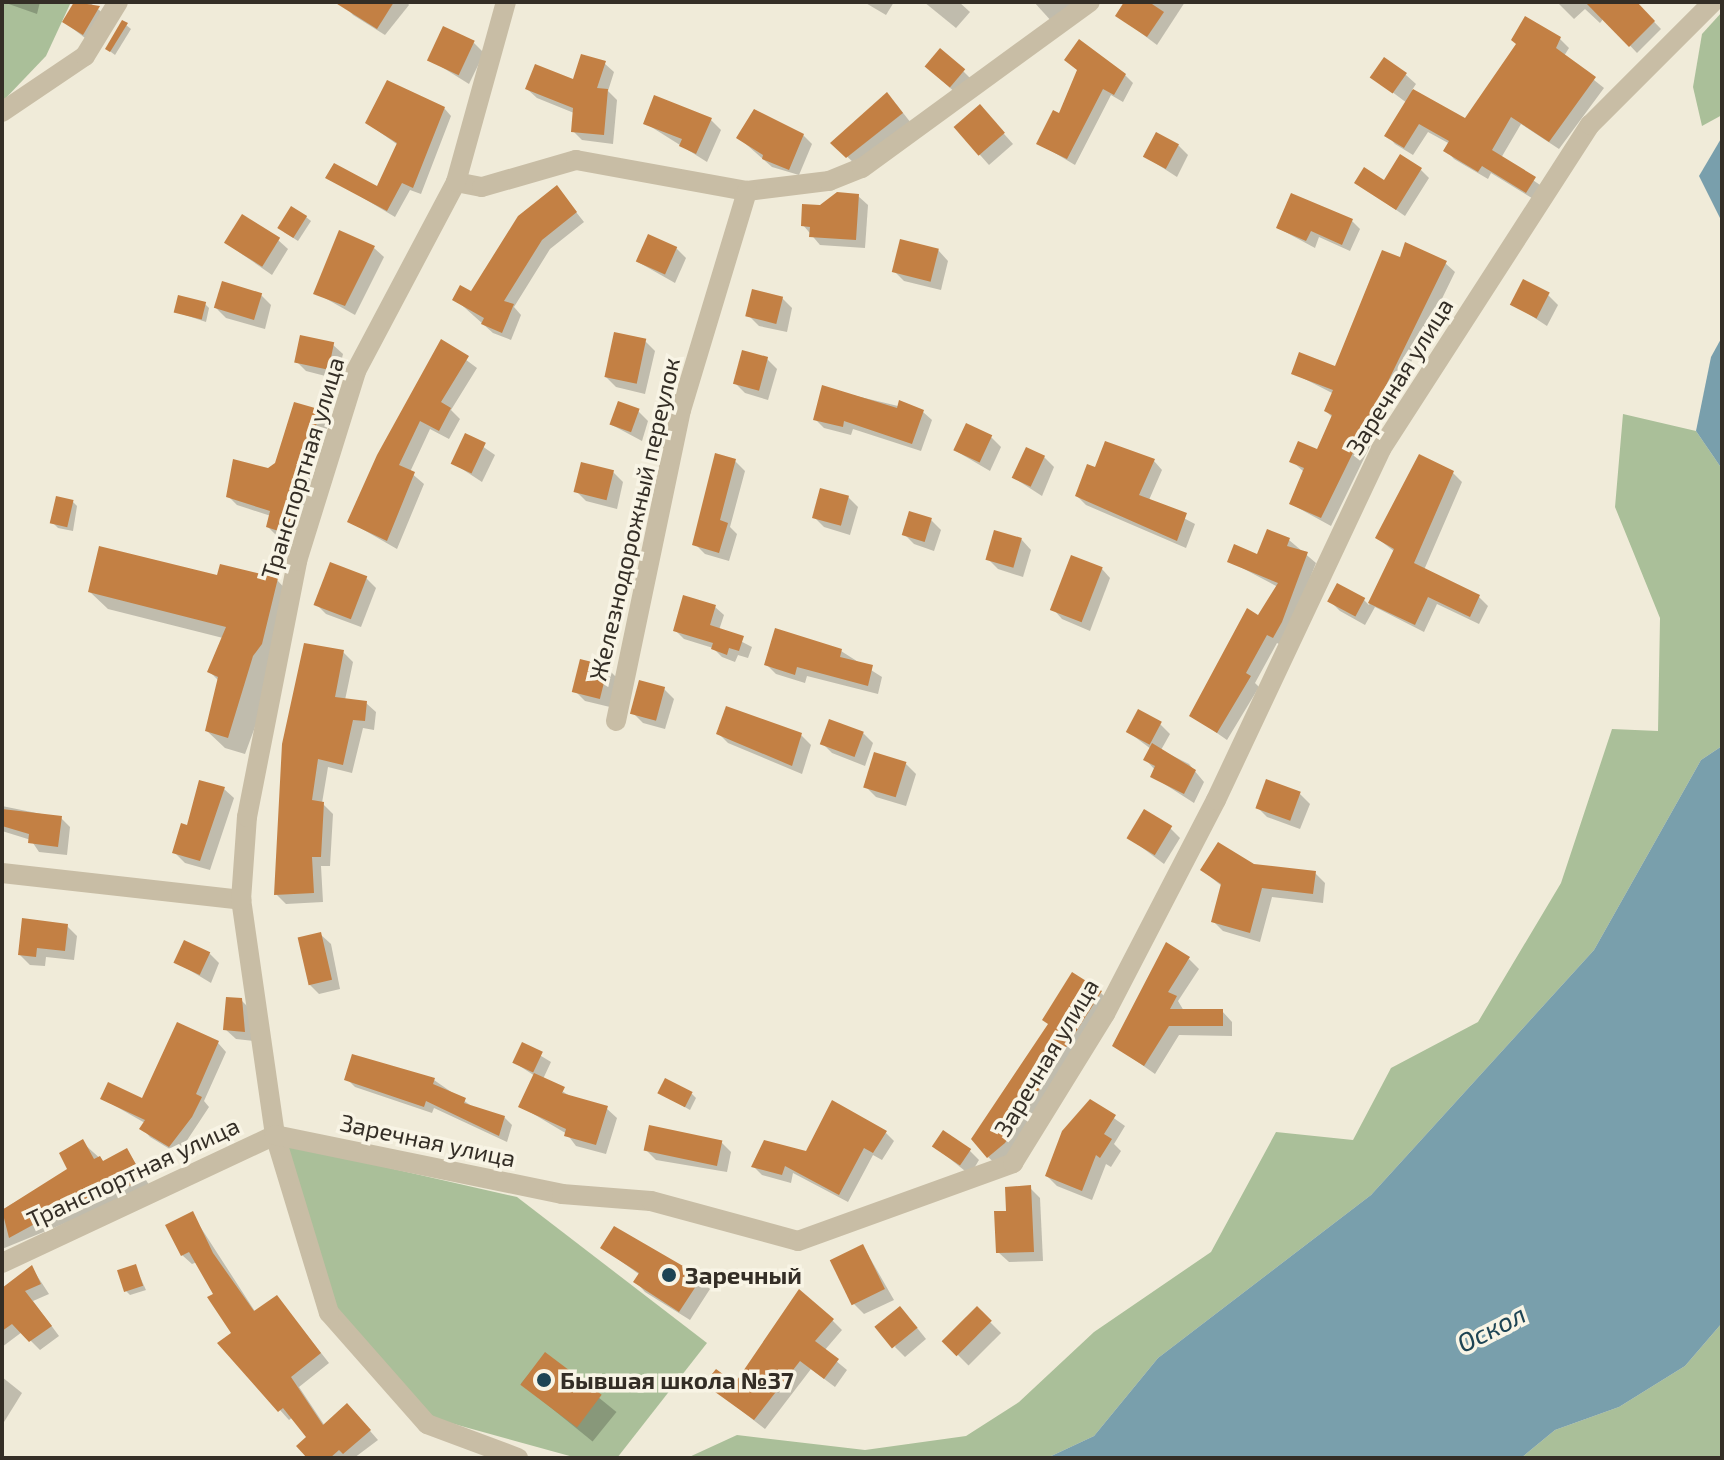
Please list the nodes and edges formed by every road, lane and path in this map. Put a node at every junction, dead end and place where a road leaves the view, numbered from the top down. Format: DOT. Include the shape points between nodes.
graph roads {
  1 [pos="118,2"];
  2 [pos="506,2"];
  3 [pos="1090,2"];
  4 [pos="1713,2"];
  5 [pos="2,112"];
  6 [pos="456,182"];
  7 [pos="747,191"];
  8 [pos="616,721"];
  9 [pos="2,873"];
  10 [pos="241,900"];
  11 [pos="275,1135"];
  12 [pos="2,1263"];
  13 [pos="518,1458"];
  1 -- 5 [label="street" via="85,56"];
  2 -- 6 [label="street, Транспортная улица"];
  3 -- 7 [label="street" via="862,168 829,181"];
  4 -- 11 [label="street, Заречная улица" via="1590,125 1381,449 1216,800 1105,1014 1013,1163 798,1241 651,1201 562,1194"];
  6 -- 7 [label="street" via="482,187 576,160"];
  6 -- 10 [label="street, Транспортная улица" via="356,371 297,561 247,817"];
  7 -- 8 [label="street, Железнодорожный переулок" via="681,410"];
  9 -- 10 [label="street"];
  10 -- 11 [label="street, Транспортная улица"];
  11 -- 12 [label="street, Транспортная улица"];
  11 -- 13 [label="street" via="329,1313 427,1424"];
}
